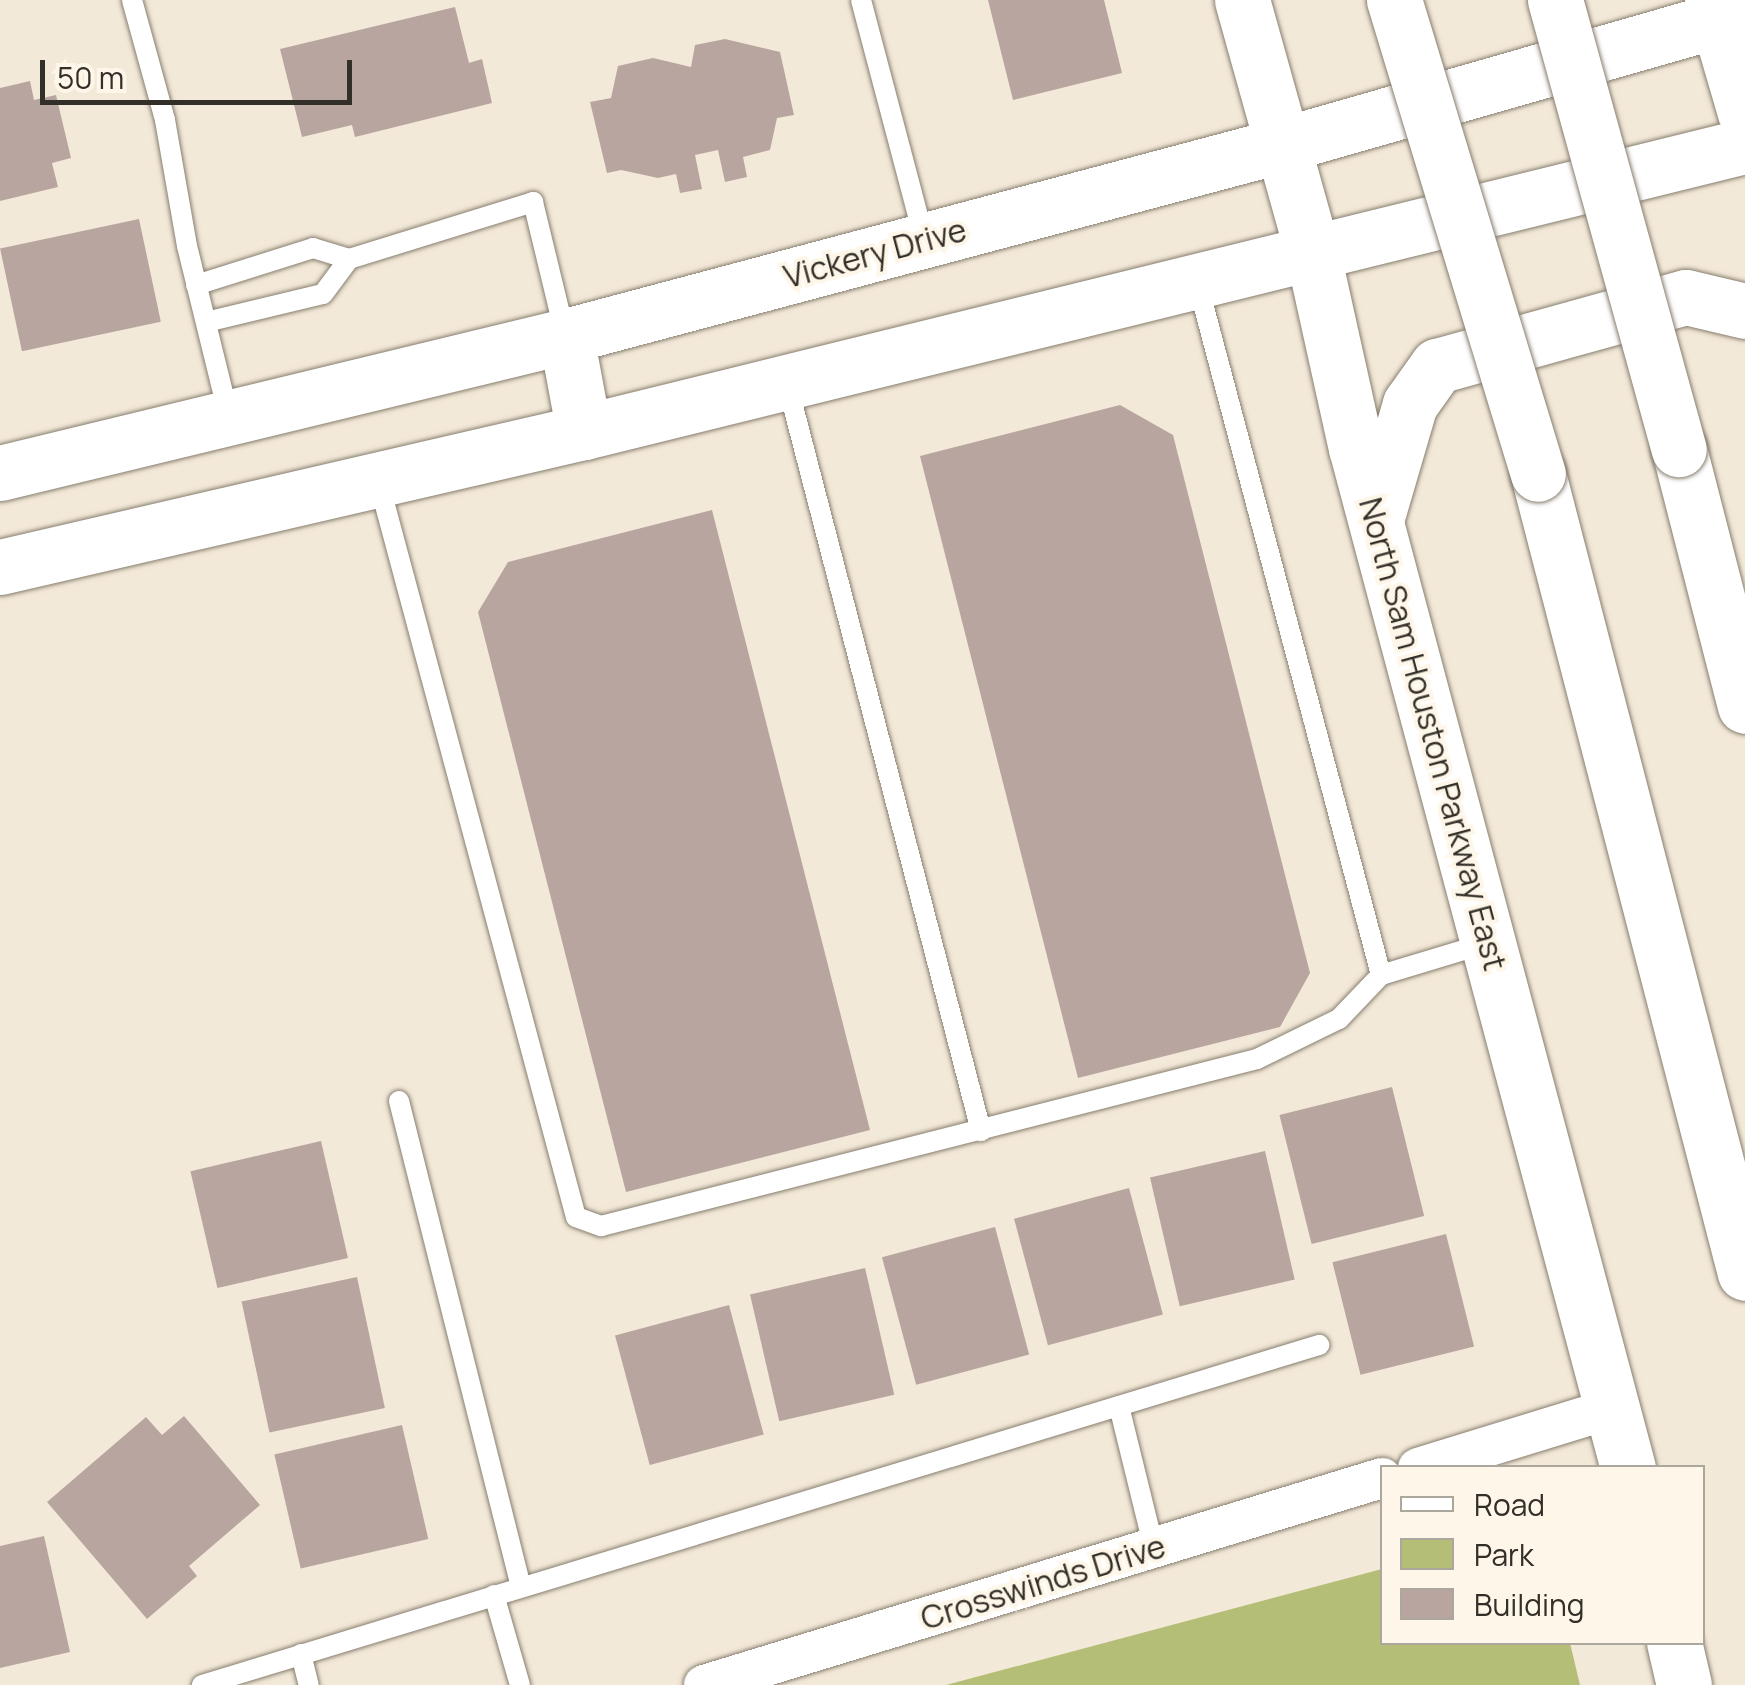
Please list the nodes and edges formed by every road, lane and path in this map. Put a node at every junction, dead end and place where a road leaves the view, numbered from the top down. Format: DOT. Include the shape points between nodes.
graph roads {
  1 [pos="132,0"];
  2 [pos="861,0"];
  3 [pos="1242,0"];
  4 [pos="1360,0"];
  5 [pos="1382,0"];
  6 [pos="1394,0"];
  7 [pos="1554,0"];
  8 [pos="1725,10"];
  9 [pos="1745,112"];
  10 [pos="1282,145"];
  11 [pos="1745,146"];
  12 [pos="925,240"];
  13 [pos="1312,250"];
  14 [pos="349,258"];
  15 [pos="1196,279"];
  16 [pos="196,286"];
  17 [pos="1745,310"];
  18 [pos="206,322"];
  19 [pos="566,336"];
  20 [pos="786,381"];
  21 [pos="229,420"];
  22 [pos="584,432"];
  23 [pos="0,473"];
  24 [pos="378,478"];
  25 [pos="1376,520"];
  26 [pos="0,567"];
  27 [pos="1745,706"];
  28 [pos="1489,942"];
  29 [pos="1381,975"];
  30 [pos="399,1101"];
  31 [pos="981,1131"];
  32 [pos="1745,1274"];
  33 [pos="1319,1345"];
  34 [pos="1119,1406"];
  35 [pos="1613,1408"];
  36 [pos="1428,1465"];
  37 [pos="1627,1465"];
  38 [pos="1380,1479"];
  39 [pos="1154,1548"];
  40 [pos="521,1587"];
  41 [pos="494,1595"];
  42 [pos="1675,1645"];
  43 [pos="302,1654"];
  44 [pos="202,1685"];
  45 [pos="309,1685"];
  46 [pos="520,1685"];
  47 [pos="704,1685"];
  48 [pos="1684,1685"];
  1 -- 16 [label="lane" via="165,120"];
  2 -- 12 [label="lane"];
  3 -- 10 [label="main road, North Sam Houston Parkway East"];
  4 -- 5 [label="main road"];
  6 -- 32 [label="main road, bridge" via="1538,474"];
  7 -- 27 [label="main road, bridge"];
  8 -- 9 [label="main road"];
  8 -- 10 [label="main road, Vickery Drive"];
  10 -- 12 [label="main road, Vickery Drive"];
  10 -- 13 [label="main road, North Sam Houston Parkway East"];
  11 -- 13 [label="main road"];
  12 -- 19 [label="main road, Vickery Drive"];
  13 -- 15 [label="main road"];
  13 -- 25 [label="main road, North Sam Houston Parkway East"];
  14 -- 16 [label="lane" via="313,248"];
  14 -- 18 [label="lane" via="323,294"];
  14 -- 19 [label="lane" via="533,202"];
  15 -- 20 [label="main road"];
  15 -- 29 [label="lane"];
  16 -- 18 [label="lane"];
  17 -- 25 [label="main road" via="1686,297 1437,366 1410,404"];
  18 -- 21 [label="lane"];
  19 -- 21 [label="main road, Vickery Drive"];
  19 -- 22 [label="main road"];
  20 -- 22 [label="main road"];
  20 -- 31 [label="lane"];
  21 -- 23 [label="main road, Vickery Drive"];
  22 -- 24 [label="main road"];
  24 -- 26 [label="main road"];
  24 -- 31 [label="lane" via="576,1217 602,1226"];
  25 -- 28 [label="main road, North Sam Houston Parkway East"];
  28 -- 29 [label="lane"];
  28 -- 35 [label="main road, North Sam Houston Parkway East"];
  29 -- 31 [label="lane" via="1339,1019 1257,1059"];
  30 -- 40 [label="lane"];
  33 -- 34 [label="lane"];
  34 -- 39 [label="lane"];
  34 -- 40 [label="lane"];
  35 -- 36 [label="street"];
  35 -- 37 [label="main road, North Sam Houston Parkway East"];
  38 -- 39 [label="street, Crosswinds Drive"];
  39 -- 47 [label="street, Crosswinds Drive"];
  40 -- 41 [label="lane"];
  41 -- 43 [label="lane"];
  41 -- 46 [label="lane"];
  42 -- 48 [label="main road"];
  43 -- 44 [label="lane"];
  43 -- 45 [label="lane"];
}
